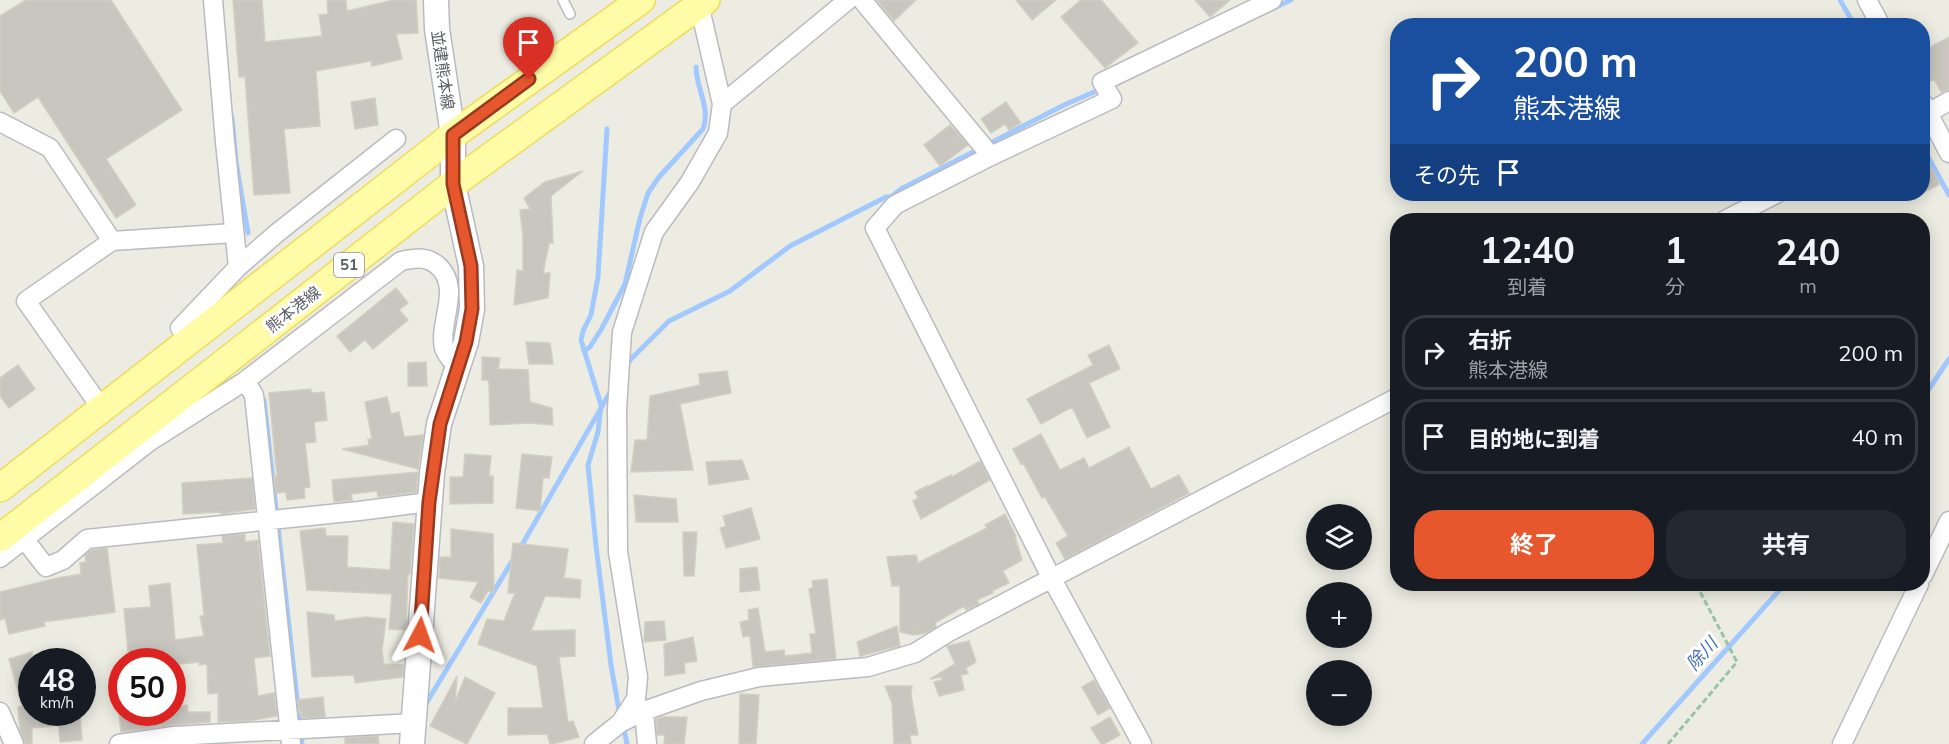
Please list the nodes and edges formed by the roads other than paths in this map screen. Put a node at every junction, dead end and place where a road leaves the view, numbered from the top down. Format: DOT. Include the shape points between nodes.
graph roads {
  1 [pos="213,0"];
  2 [pos="436,0"];
  3 [pos="564,0"];
  4 [pos="640,0"];
  5 [pos="848,0"];
  6 [pos="862,0"];
  7 [pos="1272,0"];
  8 [pos="1867,0"];
  9 [pos="703,2"];
  10 [pos="570,14"];
  11 [pos="1877,18"];
  12 [pos="1949,102"];
  13 [pos="722,104"];
  14 [pos="1930,109"];
  15 [pos="1930,120"];
  16 [pos="0,122"];
  17 [pos="453,135"];
  18 [pos="396,139"];
  19 [pos="1949,153"];
  20 [pos="991,156"];
  21 [pos="453,184"];
  22 [pos="1762,201"];
  23 [pos="1739,213"];
  24 [pos="234,232"];
  25 [pos="112,241"];
  26 [pos="238,267"];
  27 [pos="180,328"];
  28 [pos="458,367"];
  29 [pos="245,381"];
  30 [pos="1390,401"];
  31 [pos="102,409"];
  32 [pos="0,488"];
  33 [pos="429,502"];
  34 [pos="269,520"];
  35 [pos="1949,521"];
  36 [pos="12,539"];
  37 [pos="0,558"];
  38 [pos="1930,560"];
  39 [pos="1052,579"];
  40 [pos="1916,591"];
  41 [pos="644,711"];
  42 [pos="0,712"];
  43 [pos="620,723"];
  44 [pos="413,734"];
  45 [pos="291,737"];
  46 [pos="14,744"];
  47 [pos="119,744"];
  48 [pos="594,744"];
  49 [pos="648,744"];
  50 [pos="1142,744"];
  51 [pos="1842,744"];
  1 -- 24 [label="street"];
  2 -- 17 [label="main road, 並建熊本線"];
  3 -- 10 [label="lane"];
  4 -- 17 [label="main road, 51"];
  5 -- 13 [label="street"];
  6 -- 20 [label="street"];
  7 -- 20 [label="street" via="1102,82 1112,99"];
  8 -- 11 [label="street"];
  9 -- 13 [label="street"];
  9 -- 21 [label="main road, 熊本港線 / 51"];
  12 -- 14 [label="street"];
  13 -- 43 [label="street" via="718,133 690,182 654,232 622,332 617,409 618,552 638,677 636,699"];
  15 -- 19 [label="street"];
  16 -- 25 [label="street" via="50,148"];
  17 -- 21 [label="main road, 並建熊本線"];
  17 -- 31 [label="main road, 51"];
  18 -- 26 [label="street"];
  20 -- 39 [label="street" via="895,205 875,228"];
  21 -- 28 [label="main road, 並建熊本線" via="471,266 472,309"];
  21 -- 36 [label="main road, 熊本港線 / 51"];
  22 -- 23 [label="street"];
  24 -- 25 [label="street"];
  24 -- 26 [label="street"];
  25 -- 31 [label="street" via="26,301"];
  26 -- 27 [label="street"];
  28 -- 29 [label="street" via="444,345 449,289 446,276 430,260 415,258 401,261"];
  28 -- 33 [label="main road, 並建熊本線" via="440,424"];
  29 -- 34 [label="street" via="254,395"];
  29 -- 36 [label="street" via="149,442"];
  30 -- 39 [label="street"];
  31 -- 32 [label="main road, 51"];
  33 -- 34 [label="street"];
  33 -- 44 [label="main road, 並建熊本線"];
  34 -- 36 [label="street" via="87,539 63,560 46,567"];
  34 -- 45 [label="street"];
  35 -- 38 [label="street"];
  36 -- 37 [label="street"];
  39 -- 41 [label="street" via="915,653 868,668 759,677"];
  39 -- 50 [label="street"];
  40 -- 51 [label="street"];
  41 -- 43 [label="street"];
  41 -- 49 [label="street"];
  42 -- 46 [label="street"];
  43 -- 48 [label="street"];
  44 -- 45 [label="street"];
  45 -- 47 [label="street" via="174,736"];
}
